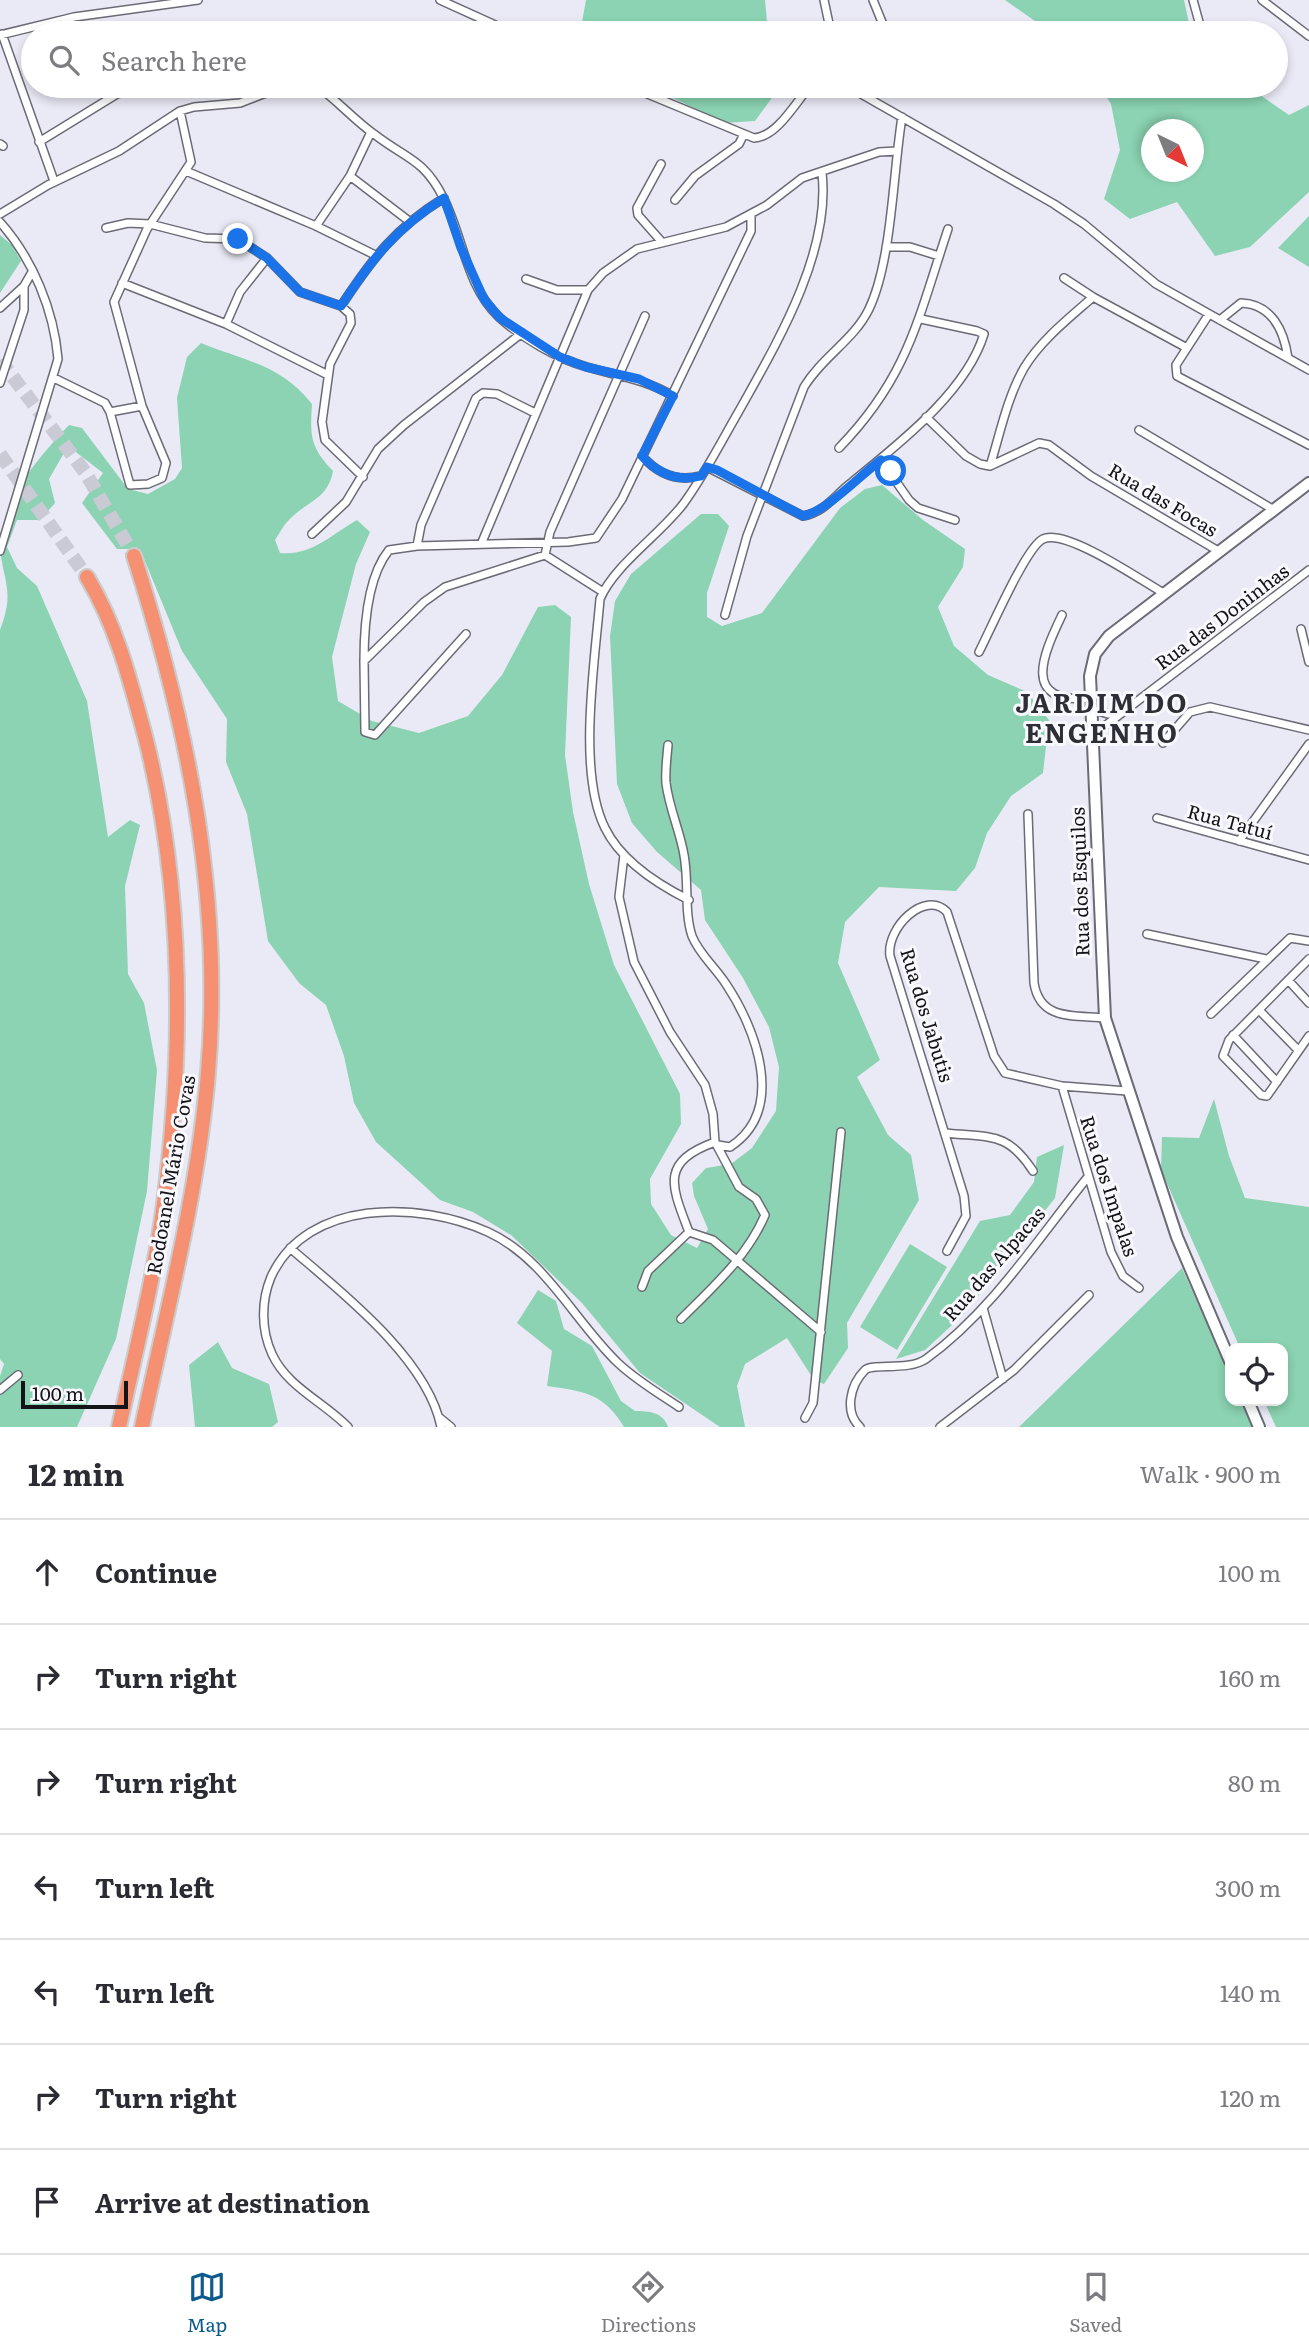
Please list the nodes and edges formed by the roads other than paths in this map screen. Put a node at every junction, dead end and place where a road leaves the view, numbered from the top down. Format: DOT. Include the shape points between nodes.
graph roads {
  1 [pos="198,0"];
  2 [pos="440,0"];
  3 [pos="824,0"];
  4 [pos="873,0"];
  5 [pos="1193,0"];
  6 [pos="1262,0"];
  7 [pos="57,21"];
  8 [pos="486,21"];
  9 [pos="828,21"];
  10 [pos="882,21"];
  11 [pos="1199,21"];
  12 [pos="21,29"];
  13 [pos="1,34"];
  14 [pos="1309,36"];
  15 [pos="21,91"];
  16 [pos="24,98"];
  17 [pos="110,98"];
  18 [pos="253,98"];
  19 [pos="334,98"];
  20 [pos="656,98"];
  21 [pos="799,98"];
  22 [pos="868,98"];
  23 [pos="180,111"];
  24 [pos="902,117"];
  25 [pos="371,132"];
  26 [pos="743,136"];
  27 [pos="39,142"];
  28 [pos="897,151"];
  29 [pos="661,164"];
  30 [pos="186,171"];
  31 [pos="821,173"];
  32 [pos="350,176"];
  33 [pos="54,181"];
  34 [pos="444,198"];
  35 [pos="675,200"];
  36 [pos="0,214"];
  37 [pos="751,215"];
  38 [pos="409,221"];
  39 [pos="0,222"];
  40 [pos="150,224"];
  41 [pos="316,226"];
  42 [pos="106,229"];
  43 [pos="948,229"];
  44 [pos="661,241"];
  45 [pos="886,247"];
  46 [pos="375,255"];
  47 [pos="939,256"];
  48 [pos="267,258"];
  49 [pos="32,272"];
  50 [pos="1064,278"];
  51 [pos="526,279"];
  52 [pos="122,283"];
  53 [pos="24,286"];
  54 [pos="588,290"];
  55 [pos="1093,297"];
  56 [pos="341,306"];
  57 [pos="0,308"];
  58 [pos="1209,314"];
  59 [pos="645,316"];
  60 [pos="921,318"];
  61 [pos="1220,320"];
  62 [pos="226,324"];
  63 [pos="522,333"];
  64 [pos="1187,348"];
  65 [pos="560,357"];
  66 [pos="1288,358"];
  67 [pos="1309,370"];
  68 [pos="617,374"];
  69 [pos="328,375"];
  70 [pos="54,378"];
  71 [pos="0,383"];
  72 [pos="673,396"];
  73 [pos="142,407"];
  74 [pos="110,412"];
  75 [pos="534,413"];
  76 [pos="926,417"];
  77 [pos="1139,430"];
  78 [pos="1309,445"];
  79 [pos="839,448"];
  80 [pos="642,456"];
  81 [pos="881,460"];
  82 [pos="990,466"];
  83 [pos="707,467"];
  84 [pos="701,476"];
  85 [pos="363,477"];
  86 [pos="1309,483"];
  87 [pos="762,497"];
  88 [pos="1274,510"];
  89 [pos="955,520"];
  90 [pos="312,534"];
  91 [pos="482,542"];
  92 [pos="548,542"];
  93 [pos="417,546"];
  94 [pos="0,551"];
  95 [pos="1220,552"];
  96 [pos="545,555"];
  97 [pos="134,556"];
  98 [pos="1309,570"];
  99 [pos="87,577"];
  100 [pos="603,592"];
  101 [pos="1165,594"];
  102 [pos="1062,614"];
  103 [pos="725,615"];
  104 [pos="1301,629"];
  105 [pos="466,634"];
  106 [pos="979,652"];
  107 [pos="365,661"];
  108 [pos="1309,662"];
  109 [pos="1091,704"];
  110 [pos="1119,713"];
  111 [pos="1309,730"];
  112 [pos="1093,735"];
  113 [pos="1163,743"];
  114 [pos="1309,744"];
  115 [pos="668,745"];
  116 [pos="1028,814"];
  117 [pos="1157,818"];
  118 [pos="1239,841"];
  119 [pos="624,855"];
  120 [pos="1309,860"];
  121 [pos="689,900"];
  122 [pos="1147,934"];
  123 [pos="1309,941"];
  124 [pos="1266,959"];
  125 [pos="1309,959"];
  126 [pos="1288,980"];
  127 [pos="1309,1003"];
  128 [pos="1259,1010"];
  129 [pos="1211,1014"];
  130 [pos="1105,1018"];
  131 [pos="1233,1035"];
  132 [pos="1309,1036"];
  133 [pos="1298,1050"];
  134 [pos="1277,1082"];
  135 [pos="1062,1086"];
  136 [pos="1127,1091"];
  137 [pos="841,1132"];
  138 [pos="946,1133"];
  139 [pos="715,1142"];
  140 [pos="1032,1171"];
  141 [pos="1087,1178"];
  142 [pos="689,1232"];
  143 [pos="290,1248"];
  144 [pos="947,1251"];
  145 [pos="738,1261"];
  146 [pos="642,1287"];
  147 [pos="1139,1288"];
  148 [pos="1089,1296"];
  149 [pos="983,1308"];
  150 [pos="681,1319"];
  151 [pos="821,1332"];
  152 [pos="1225,1349"];
  153 [pos="18,1375"];
  154 [pos="1003,1379"];
  155 [pos="0,1390"];
  156 [pos="1250,1406"];
  157 [pos="678,1407"];
  158 [pos="805,1418"];
  159 [pos="440,1423"];
  160 [pos="119,1427"];
  161 [pos="142,1427"];
  162 [pos="348,1427"];
  163 [pos="451,1427"];
  164 [pos="860,1427"];
  165 [pos="940,1427"];
  166 [pos="1259,1427"];
  1 -- 7 [label="street"];
  2 -- 8 [label="street"];
  3 -- 9 [label="street"];
  4 -- 10 [label="street"];
  5 -- 11 [label="street"];
  6 -- 14 [label="street"];
  12 -- 13 [label="street"];
  13 -- 15 [label="street"];
  16 -- 27 [label="street"];
  17 -- 27 [label="street"];
  18 -- 23 [label="street"];
  19 -- 25 [label="street"];
  20 -- 26 [label="street"];
  21 -- 26 [label="street" via="767,135"];
  22 -- 24 [label="street"];
  23 -- 30 [label="street" via="191,155"];
  23 -- 33 [label="street" via="119,151"];
  24 -- 28 [label="street"];
  24 -- 58 [label="street" via="1054,204 1145,276"];
  25 -- 32 [label="street"];
  25 -- 34 [label="street" via="420,163"];
  26 -- 35 [label="street" via="695,176"];
  27 -- 33 [label="street"];
  28 -- 31 [label="street" via="879,152"];
  28 -- 45 [label="street"];
  29 -- 44 [label="street" via="637,208"];
  30 -- 40 [label="street"];
  30 -- 41 [label="street"];
  31 -- 37 [label="street" via="802,178"];
  31 -- 83 [label="street" via="820,223 802,284 760,373"];
  32 -- 38 [label="street"];
  32 -- 41 [label="street"];
  33 -- 36 [label="street"];
  34 -- 38 [label="street"];
  34 -- 63 [label="street" via="484,299"];
  37 -- 44 [label="street" via="709,233"];
  37 -- 72 [label="street" via="751,231"];
  38 -- 46 [label="street"];
  39 -- 49 [label="street"];
  40 -- 42 [label="street"];
  40 -- 48 [label="street" via="205,238 238,239"];
  40 -- 52 [label="street"];
  41 -- 46 [label="street"];
  43 -- 47 [label="street"];
  44 -- 54 [label="street" via="622,258"];
  45 -- 47 [label="street" via="910,247"];
  45 -- 87 [label="street" via="869,308 856,331 815,369 804,387"];
  46 -- 56 [label="street"];
  47 -- 60 [label="street"];
  48 -- 56 [label="street" via="300,292"];
  48 -- 62 [label="street" via="240,292"];
  49 -- 53 [label="street"];
  49 -- 70 [label="street" via="56,333"];
  50 -- 55 [label="street"];
  51 -- 54 [label="street" via="556,290"];
  52 -- 62 [label="street"];
  52 -- 73 [label="street" via="114,302"];
  53 -- 57 [label="street"];
  53 -- 71 [label="street" via="24,310"];
  54 -- 65 [label="street"];
  55 -- 64 [label="street"];
  55 -- 82 [label="street" via="1051,335 1024,368"];
  56 -- 69 [label="street" via="350,314 351,323"];
  58 -- 61 [label="street"];
  58 -- 64 [label="street"];
  59 -- 68 [label="street"];
  60 -- 76 [label="street" via="984,334 973,360"];
  60 -- 79 [label="street" via="879,403"];
  61 -- 66 [label="street"];
  61 -- 66 [label="street" via="1241,303 1261,308 1279,326"];
  62 -- 69 [label="street"];
  63 -- 65 [label="street"];
  63 -- 85 [label="street" via="404,425 379,449"];
  64 -- 78 [label="street" via="1175,368 1177,376"];
  65 -- 68 [label="street"];
  65 -- 75 [label="street"];
  66 -- 67 [label="street"];
  68 -- 72 [label="street" via="653,384"];
  68 -- 92 [label="street"];
  69 -- 85 [label="street" via="322,422 325,440"];
  70 -- 74 [label="street" via="104,403"];
  70 -- 94 [label="street"];
  72 -- 80 [label="street"];
  73 -- 74 [label="street"];
  73 -- 74 [label="street" via="166,463 162,478 148,484 130,485"];
  75 -- 91 [label="street"];
  75 -- 93 [label="street" via="497,394 483,393 476,398 421,525"];
  76 -- 81 [label="street"];
  76 -- 82 [label="street" via="966,456"];
  77 -- 88 [label="street"];
  80 -- 84 [label="street" via="652,468 674,477"];
  80 -- 92 [label="street" via="602,533 596,538"];
  81 -- 87 [label="street" via="814,514 803,516"];
  81 -- 89 [label="street" via="918,508"];
  82 -- 95 [label="street, Rua das Focas" via="1039,443"];
  83 -- 84 [label="street"];
  83 -- 87 [label="street"];
  84 -- 100 [label="street" via="683,503"];
  85 -- 90 [label="street" via="346,502"];
  86 -- 88 [label="street, Rua dos Esquilos"];
  87 -- 103 [label="street"];
  88 -- 95 [label="street, Rua dos Esquilos"];
  91 -- 92 [label="street"];
  91 -- 93 [label="street"];
  92 -- 96 [label="street"];
  93 -- 107 [label="street" via="389,550 381,560"];
  95 -- 101 [label="street, Rua dos Esquilos"];
  96 -- 100 [label="street"];
  96 -- 107 [label="street" via="445,587"];
  97 -- 161 [label="highway, Rodoanel Mário Covas" via="188,752 202,833 211,972 208,1072 196,1162"];
  98 -- 110 [label="street, Rua das Doninhas"];
  99 -- 160 [label="highway, Rodoanel Mário Covas" via="120,645 150,759 164,832 177,969 177,1070 163,1206"];
  100 -- 119 [label="street" via="590,761 595,802 605,829"];
  101 -- 106 [label="street" via="1072,542 1044,538 1030,553"];
  101 -- 109 [label="street, Rua dos Esquilos" via="1100,645 1092,663"];
  102 -- 109 [label="street" via="1043,653 1042,676 1061,696"];
  104 -- 108 [label="street"];
  105 -- 107 [label="street" via="375,735 365,733"];
  109 -- 110 [label="street" via="1108,714"];
  109 -- 112 [label="street, Rua dos Esquilos"];
  110 -- 112 [label="street, Rua das Doninhas"];
  111 -- 113 [label="street" via="1210,707 1190,712"];
  112 -- 130 [label="street, Rua dos Esquilos"];
  114 -- 118 [label="street"];
  115 -- 121 [label="street" via="666,782 684,854"];
  116 -- 130 [label="street" via="1037,997 1052,1012"];
  117 -- 118 [label="street, Rua Tatuí"];
  118 -- 120 [label="street, Rua Tatuí"];
  119 -- 121 [label="street"];
  119 -- 139 [label="street" via="619,897 634,962 670,1032 705,1085"];
  121 -- 139 [label="street" via="691,933 741,1009 763,1081 760,1104 741,1140 730,1147"];
  122 -- 124 [label="street"];
  123 -- 124 [label="street" via="1290,938"];
  124 -- 129 [label="street"];
  125 -- 126 [label="street"];
  126 -- 127 [label="street"];
  126 -- 128 [label="street"];
  128 -- 131 [label="street"];
  128 -- 133 [label="street"];
  130 -- 136 [label="street, Rua dos Esquilos"];
  131 -- 134 [label="street"];
  131 -- 134 [label="street" via="1224,1049 1225,1059 1263,1096"];
  132 -- 133 [label="street"];
  133 -- 134 [label="street"];
  135 -- 136 [label="street, Rua dos Jabutis"];
  135 -- 138 [label="street, Rua dos Jabutis" via="1000,1069 953,922 943,907 930,905 903,919 889,948"];
  135 -- 141 [label="street, Rua dos Impalas"];
  136 -- 152 [label="street, Rua dos Esquilos" via="1177,1237"];
  137 -- 151 [label="street"];
  138 -- 140 [label="street" via="1010,1143"];
  138 -- 144 [label="street, Rua dos Jabutis" via="967,1209 963,1226"];
  139 -- 142 [label="street" via="687,1154 675,1171 675,1195"];
  139 -- 145 [label="street" via="739,1187 756,1199 765,1215"];
  141 -- 147 [label="street, Rua dos Impalas" via="1117,1265"];
  141 -- 149 [label="street, Rua das Alpacas"];
  142 -- 145 [label="street" via="713,1240"];
  142 -- 146 [label="street" via="648,1271"];
  143 -- 157 [label="street" via="319,1225 339,1218 375,1214 451,1218 501,1240 541,1274 619,1365"];
  143 -- 159 [label="street" via="379,1326 417,1376"];
  143 -- 162 [label="street" via="267,1286 263,1308 272,1354 293,1382"];
  145 -- 150 [label="street"];
  145 -- 151 [label="street"];
  148 -- 154 [label="street"];
  149 -- 154 [label="street"];
  149 -- 164 [label="street, Rua das Alpacas" via="920,1363 867,1368 852,1395 850,1413"];
  151 -- 158 [label="street" via="813,1403"];
  153 -- 155 [label="street"];
  154 -- 165 [label="street"];
  156 -- 166 [label="street"];
  159 -- 163 [label="street"];
}
